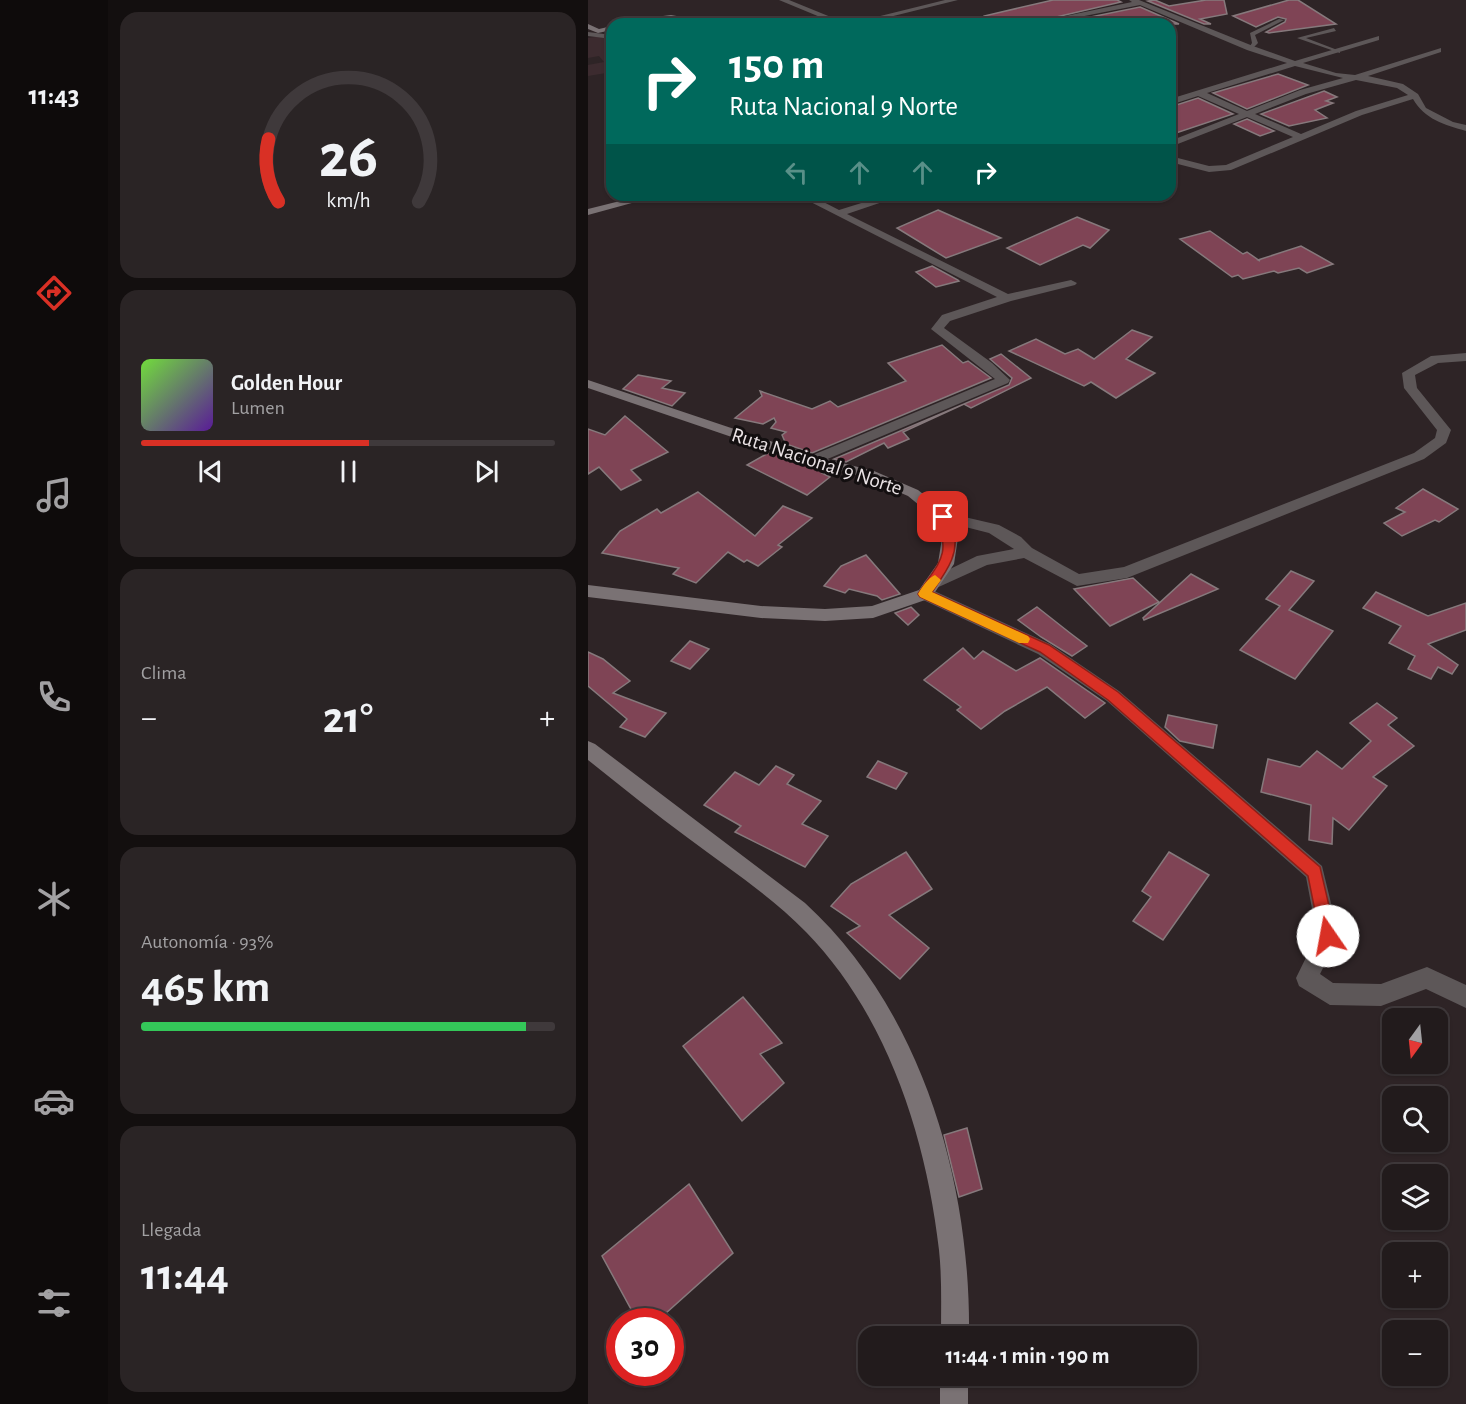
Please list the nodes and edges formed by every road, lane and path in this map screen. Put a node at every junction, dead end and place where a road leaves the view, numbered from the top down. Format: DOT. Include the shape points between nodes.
graph roads {
  1 [pos="783,0"];
  2 [pos="954,0"];
  3 [pos="1134,1"];
  4 [pos="657,18"];
  5 [pos="685,18"];
  6 [pos="829,18"];
  7 [pos="877,18"];
  8 [pos="1059,18"];
  9 [pos="1176,18"];
  10 [pos="1176,18"];
  11 [pos="1281,20"];
  12 [pos="588,26"];
  13 [pos="606,29"];
  14 [pos="1334,30"];
  15 [pos="598,31"];
  16 [pos="588,34"];
  17 [pos="606,37"];
  18 [pos="1376,38"];
  19 [pos="1250,48"];
  20 [pos="1438,50"];
  21 [pos="1338,52"];
  22 [pos="1294,63"];
  23 [pos="1352,78"];
  24 [pos="1199,93"];
  25 [pos="1415,96"];
  26 [pos="1176,100"];
  27 [pos="1248,113"];
  28 [pos="1466,128"];
  29 [pos="1302,138"];
  30 [pos="1176,142"];
  31 [pos="1176,161"];
  32 [pos="632,201"];
  33 [pos="814,201"];
  34 [pos="878,201"];
  35 [pos="588,212"];
  36 [pos="838,213"];
  37 [pos="1071,283"];
  38 [pos="1007,298"];
  39 [pos="1466,357"];
  40 [pos="588,384"];
  41 [pos="813,460"];
  42 [pos="943,517"];
  43 [pos="1026,552"];
  44 [pos="928,589"];
  45 [pos="588,591"];
  46 [pos="588,748"];
  47 [pos="1466,997"];
  48 [pos="955,1326"];
  49 [pos="954,1386"];
  50 [pos="954,1404"];
  1 -- 6 [label="street"];
  2 -- 7 [label="street"];
  3 -- 8 [label="street"];
  3 -- 9 [label="street"];
  4 -- 5 [label="main road"];
  10 -- 19 [label="street"];
  11 -- 19 [label="lane" via="1252,34 1255,43"];
  12 -- 15 [label="main road"];
  13 -- 15 [label="main road"];
  14 -- 21 [label="lane" via="1300,38"];
  15 -- 16 [label="street"];
  16 -- 17 [label="street"];
  18 -- 21 [label="street"];
  19 -- 22 [label="street"];
  20 -- 23 [label="street"];
  21 -- 22 [label="street"];
  22 -- 23 [label="street"];
  22 -- 24 [label="street"];
  23 -- 25 [label="street" via="1400,86"];
  23 -- 27 [label="street"];
  24 -- 26 [label="street"];
  24 -- 27 [label="street"];
  25 -- 28 [label="street" via="1423,110"];
  25 -- 29 [label="street" via="1359,113"];
  27 -- 29 [label="street"];
  27 -- 30 [label="street"];
  29 -- 31 [label="street" via="1228,168 1209,169"];
  32 -- 35 [label="main road"];
  33 -- 36 [label="street"];
  34 -- 36 [label="street"];
  36 -- 38 [label="street"];
  37 -- 38 [label="street"];
  38 -- 41 [label="street" via="946,318 937,329 989,364 1003,380"];
  39 -- 43 [label="street" via="1435,359 1408,373 1411,388 1444,430 1441,440 1419,456 1127,572 1077,580"];
  40 -- 41 [label="main road, Ruta Nacional 9 Norte"];
  41 -- 42 [label="main road, Ruta Nacional 9 Norte" via="869,474 913,493"];
  42 -- 43 [label="street" via="994,529 1016,541"];
  42 -- 44 [label="main road" via="950,538 946,564"];
  43 -- 44 [label="street" via="983,560"];
  44 -- 45 [label="main road" via="873,612 825,615 761,612"];
  44 -- 47 [label="street" via="1044,649 1113,696 1315,872 1328,936 1307,978 1330,994 1381,995 1427,978"];
  46 -- 48 [label="main road" via="771,888 826,938 874,1002 910,1077 940,1181 952,1251"];
  49 -- 50 [label="main road"];
}
